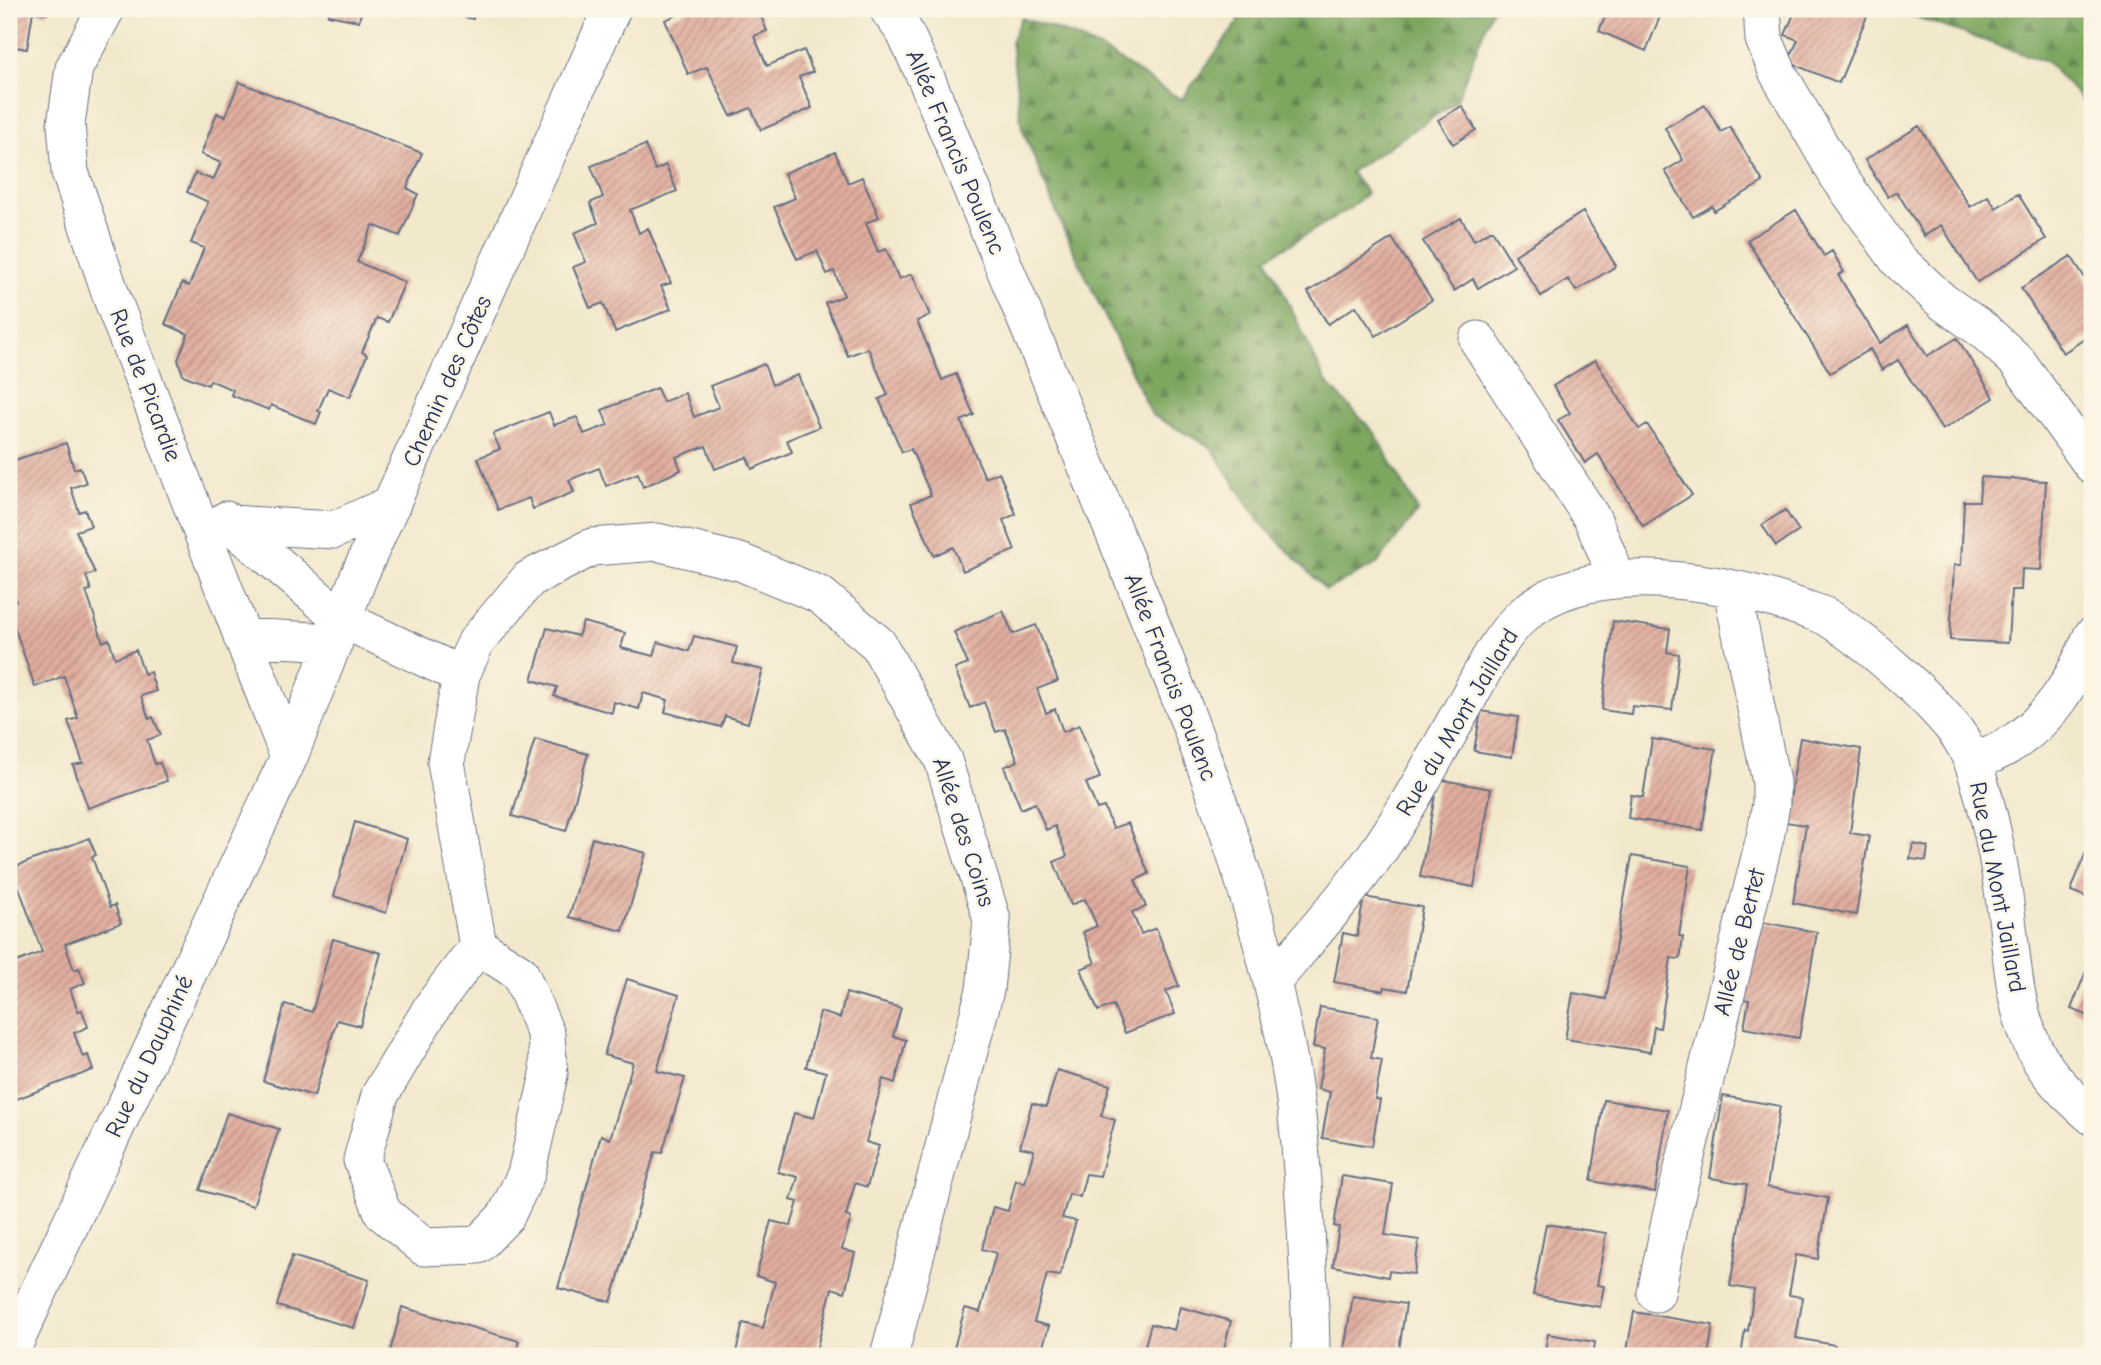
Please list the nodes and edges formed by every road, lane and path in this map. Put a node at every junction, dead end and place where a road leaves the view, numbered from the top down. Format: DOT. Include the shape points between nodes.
graph roads {
  1 [pos="106,9"];
  2 [pos="612,9"];
  3 [pos="1762,9"];
  4 [pos="904,16"];
  5 [pos="1478,340"];
  6 [pos="2092,465"];
  7 [pos="178,468"];
  8 [pos="392,503"];
  9 [pos="230,524"];
  10 [pos="1614,580"];
  11 [pos="1732,589"];
  12 [pos="338,630"];
  13 [pos="2092,636"];
  14 [pos="243,637"];
  15 [pos="461,675"];
  16 [pos="289,757"];
  17 [pos="1973,763"];
  18 [pos="478,946"];
  19 [pos="1272,981"];
  20 [pos="2092,1116"];
  21 [pos="1656,1293"];
  22 [pos="9,1355"];
  23 [pos="889,1356"];
  24 [pos="1311,1356"];
  1 -- 7 [label="street, Rue de Picardie" via="74,68 66,124 70,172"];
  2 -- 8 [label="street, Chemin des Côtes"];
  3 -- 6 [label="street" via="1764,39 1778,73 1838,176 1883,239 1915,279 2017,361"];
  4 -- 19 [label="street, Allée Francis Poulenc" via="1172,673 1242,872"];
  5 -- 10 [label="street" via="1593,520"];
  7 -- 9 [label="street"];
  7 -- 14 [label="street, Rue de Picardie"];
  8 -- 9 [label="street" via="334,530"];
  8 -- 12 [label="street, Chemin des Côtes"];
  9 -- 12 [label="street"];
  10 -- 11 [label="street, Rue du Mont Jaillard"];
  10 -- 19 [label="street, Rue du Mont Jaillard" via="1552,596 1513,627 1488,662 1390,834"];
  11 -- 17 [label="street, Rue du Mont Jaillard" via="1824,616 1865,645 1927,700 1956,732"];
  11 -- 21 [label="street, Allée de Bertet" via="1771,782 1770,804"];
  12 -- 14 [label="street"];
  12 -- 15 [label="street"];
  12 -- 16 [label="street, Chemin des Côtes"];
  13 -- 17 [label="street" via="2059,701 2008,746"];
  14 -- 16 [label="street, Rue de Picardie"];
  15 -- 18 [label="street, Allée des Coins" via="446,762"];
  15 -- 23 [label="street, Allée des Coins" via="476,642 529,579 593,547 657,542 740,562 820,595 878,644 943,760 992,920 985,990"];
  16 -- 22 [label="street, Rue du Dauphiné"];
  17 -- 20 [label="street, Rue du Mont Jaillard" via="1987,806 2024,1021 2040,1059 2061,1088"];
  18 -- 18 [label="street" via="432,1007 380,1095 362,1160 383,1213 425,1247 478,1245 506,1216 526,1174 549,1075 545,1035 520,973"];
  19 -- 24 [label="street, Allée Francis Poulenc" via="1303,1164"];
}
